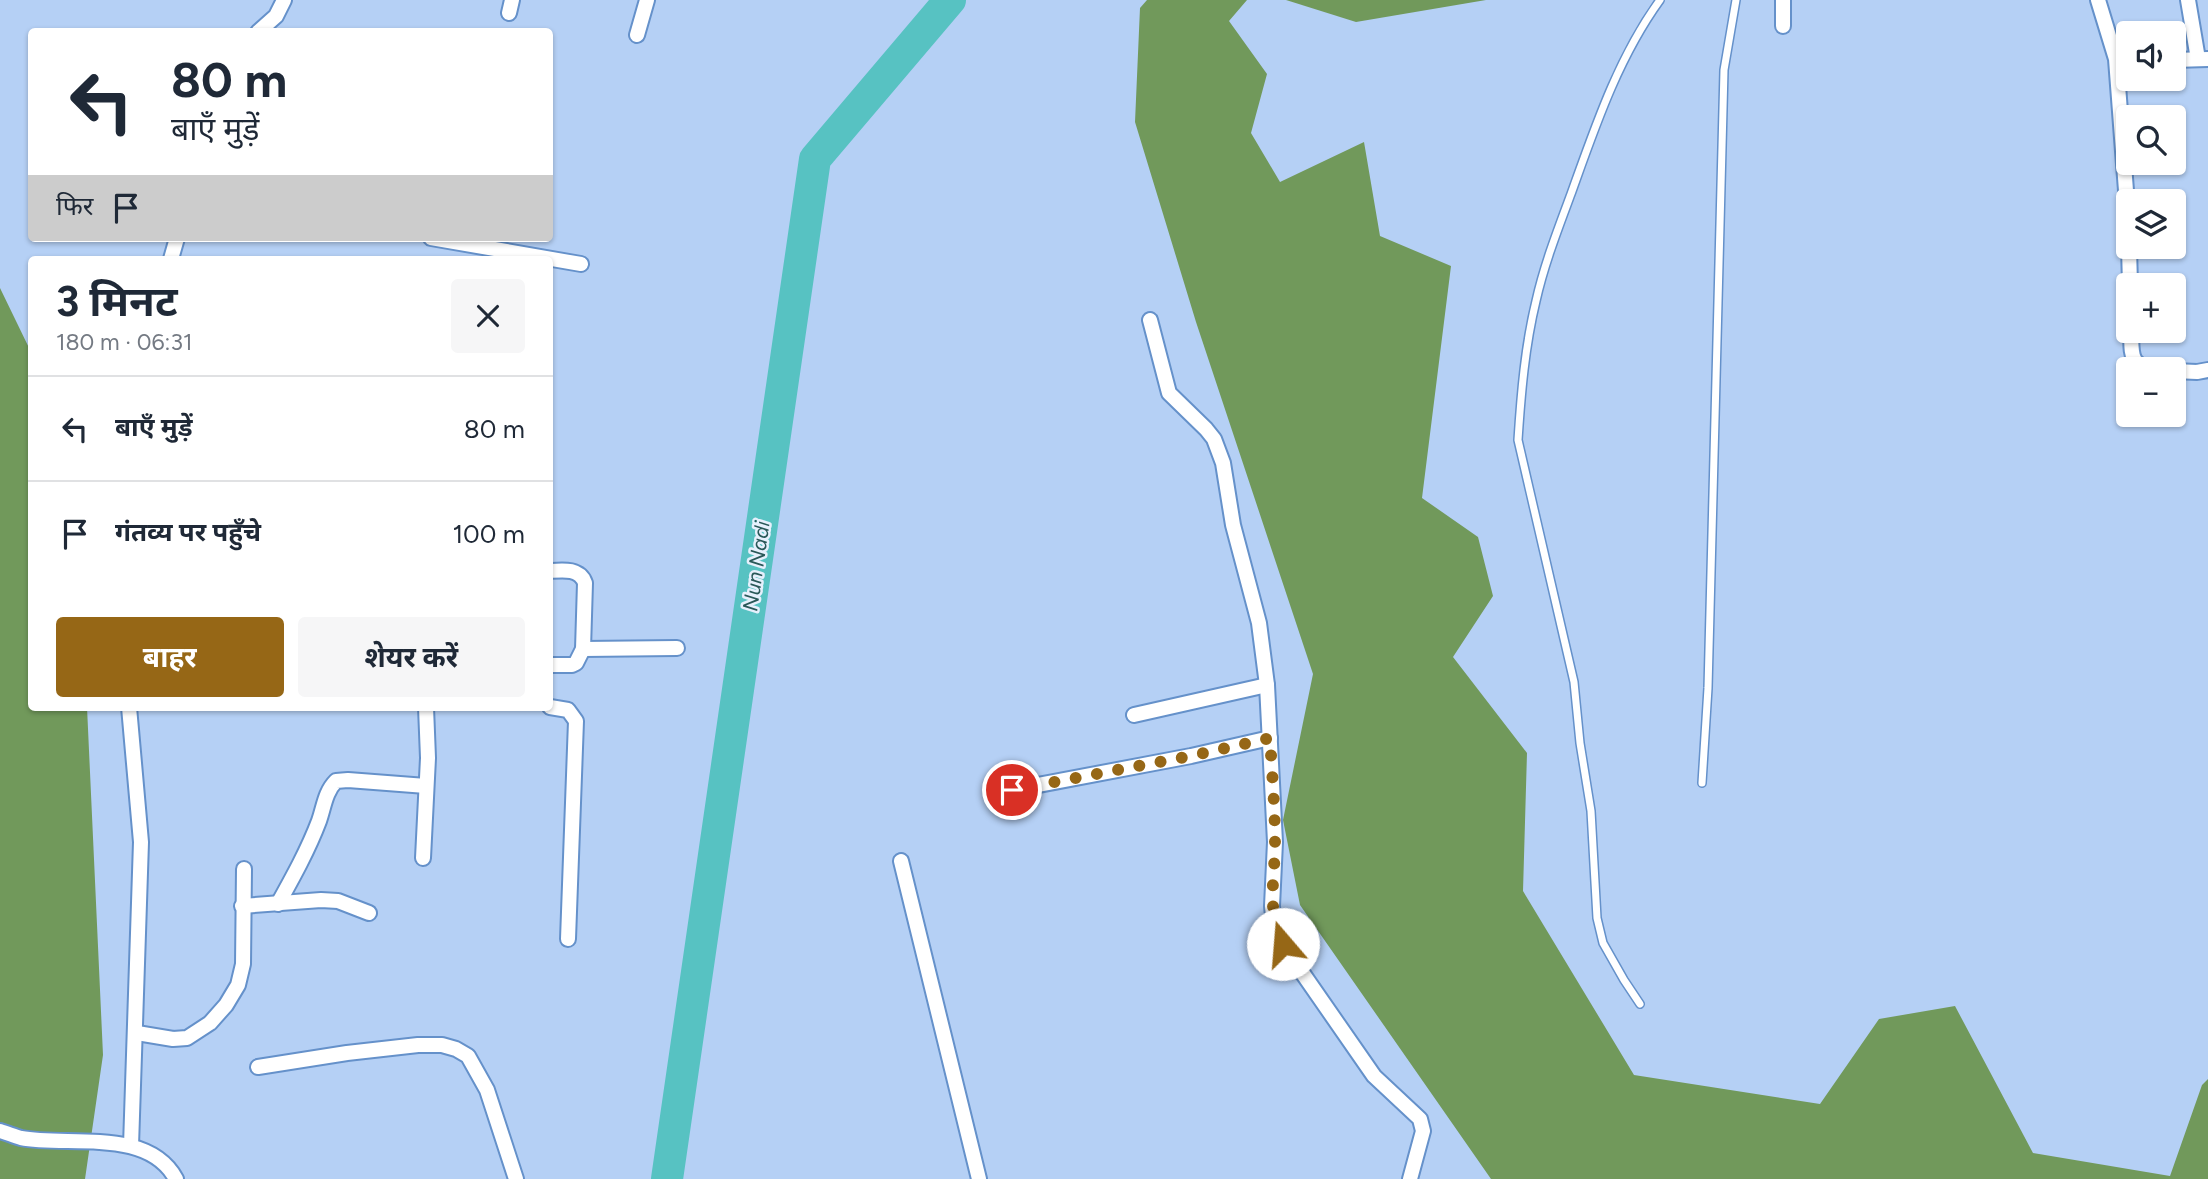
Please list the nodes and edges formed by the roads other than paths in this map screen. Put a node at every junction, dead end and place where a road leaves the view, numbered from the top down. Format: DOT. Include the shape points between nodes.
graph roads {
  1 [pos="284,0"];
  2 [pos="647,0"];
  3 [pos="1660,0"];
  4 [pos="1736,0"];
  5 [pos="1783,0"];
  6 [pos="2098,0"];
  7 [pos="2188,0"];
  8 [pos="1783,26"];
  9 [pos="262,28"];
  10 [pos="637,35"];
  11 [pos="2116,44"];
  12 [pos="2203,59"];
  13 [pos="2123,91"];
  14 [pos="2127,189"];
  15 [pos="454,242"];
  16 [pos="535,256"];
  17 [pos="553,259"];
  18 [pos="581,264"];
  19 [pos="1150,320"];
  20 [pos="2208,370"];
  21 [pos="2186,372"];
  22 [pos="553,571"];
  23 [pos="677,648"];
  24 [pos="583,649"];
  25 [pos="553,665"];
  26 [pos="1267,685"];
  27 [pos="553,708"];
  28 [pos="129,711"];
  29 [pos="426,711"];
  30 [pos="1134,715"];
  31 [pos="1270,738"];
  32 [pos="1702,783"];
  33 [pos="426,786"];
  34 [pos="1012,790"];
  35 [pos="423,858"];
  36 [pos="901,861"];
  37 [pos="244,869"];
  38 [pos="278,904"];
  39 [pos="242,906"];
  40 [pos="369,913"];
  41 [pos="568,939"];
  42 [pos="1640,1004"];
  43 [pos="136,1033"];
  44 [pos="258,1067"];
  45 [pos="0,1131"];
  46 [pos="131,1146"];
  47 [pos="176,1179"];
  48 [pos="516,1179"];
  49 [pos="979,1179"];
  50 [pos="1410,1179"];
  1 -- 9 [label="street"];
  2 -- 10 [label="street"];
  3 -- 42 [label="lane" via="1621,65 1552,246 1536,302 1518,440 1574,682 1591,811 1597,918 1603,943"];
  4 -- 32 [label="lane" via="1724,71"];
  5 -- 8 [label="street"];
  6 -- 11 [label="street"];
  7 -- 12 [label="street"];
  13 -- 14 [label="street"];
  15 -- 16 [label="street"];
  17 -- 18 [label="street"];
  19 -- 26 [label="street" via="1170,393 1214,439 1223,463 1233,525 1259,623"];
  20 -- 21 [label="street"];
  22 -- 24 [label="street" via="574,571 584,578"];
  23 -- 24 [label="street"];
  24 -- 25 [label="street" via="576,663"];
  26 -- 30 [label="street"];
  26 -- 31 [label="street"];
  27 -- 41 [label="street" via="568,710 576,721"];
  28 -- 43 [label="street" via="141,842"];
  29 -- 33 [label="street"];
  31 -- 34 [label="street"];
  31 -- 50 [label="street" via="1275,926 1374,1076 1420,1119 1423,1131"];
  33 -- 35 [label="street"];
  33 -- 38 [label="street" via="336,781"];
  36 -- 49 [label="street"];
  37 -- 39 [label="street"];
  38 -- 39 [label="street"];
  38 -- 40 [label="street" via="338,901"];
  39 -- 43 [label="street" via="243,964 226,1005 187,1038"];
  43 -- 46 [label="street"];
  44 -- 48 [label="street" via="418,1045 456,1049 468,1056 488,1090"];
  45 -- 46 [label="street" via="21,1138"];
  46 -- 47 [label="street" via="153,1156"];
}
